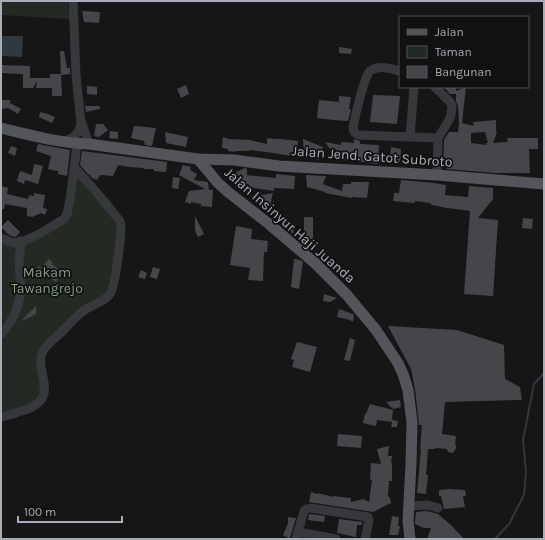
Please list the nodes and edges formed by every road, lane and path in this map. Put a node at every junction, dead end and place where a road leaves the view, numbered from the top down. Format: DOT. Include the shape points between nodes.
graph roads {
  1 [pos="73,1"];
  2 [pos="399,71"];
  3 [pos="414,88"];
  4 [pos="436,88"];
  5 [pos="80,117"];
  6 [pos="1,128"];
  7 [pos="410,137"];
  8 [pos="438,138"];
  9 [pos="63,142"];
  10 [pos="77,144"];
  11 [pos="89,144"];
  12 [pos="198,159"];
  13 [pos="75,168"];
  14 [pos="437,175"];
  15 [pos="544,184"];
  16 [pos="1,238"];
  17 [pos="21,241"];
  18 [pos="1,334"];
  19 [pos="1,417"];
  20 [pos="408,506"];
  21 [pos="438,508"];
  22 [pos="297,536"];
  23 [pos="336,539"];
  24 [pos="365,539"];
  25 [pos="410,539"];
  1 -- 5 [label="street"];
  2 -- 7 [label="street" via="378,68 368,73 353,130 358,135"];
  3 -- 7 [label="street"];
  4 -- 8 [label="street" via="452,106 449,120"];
  5 -- 9 [label="street" via="78,133 71,140"];
  5 -- 11 [label="street"];
  6 -- 9 [label="main road, Jalan Jend. Gatot Subroto"];
  7 -- 8 [label="street"];
  8 -- 14 [label="street"];
  9 -- 10 [label="main road, Jalan Jend. Gatot Subroto"];
  10 -- 11 [label="main road, Jalan Jend. Gatot Subroto"];
  10 -- 13 [label="street"];
  11 -- 12 [label="main road, Jalan Jend. Gatot Subroto"];
  12 -- 14 [label="main road, Jalan Jend. Gatot Subroto"];
  12 -- 20 [label="main road, Jalan Insinyur Haji Juanda" via="218,183 316,264 347,295 376,330 398,363 408,390 412,422"];
  13 -- 17 [label="street" via="65,217 30,239"];
  13 -- 19 [label="street" via="120,221 113,290 106,298 83,311 45,348 41,362 44,390 37,405"];
  14 -- 15 [label="main road, Jalan Jend. Gatot Subroto"];
  16 -- 17 [label="street" via="13,242"];
  17 -- 18 [label="street" via="21,285 17,305 10,324"];
  20 -- 21 [label="street"];
  20 -- 25 [label="main road, Jalan Insinyur Haji Juanda"];
  22 -- 23 [label="street"];
  22 -- 24 [label="street" via="304,512 310,508 367,517 369,520"];
}
